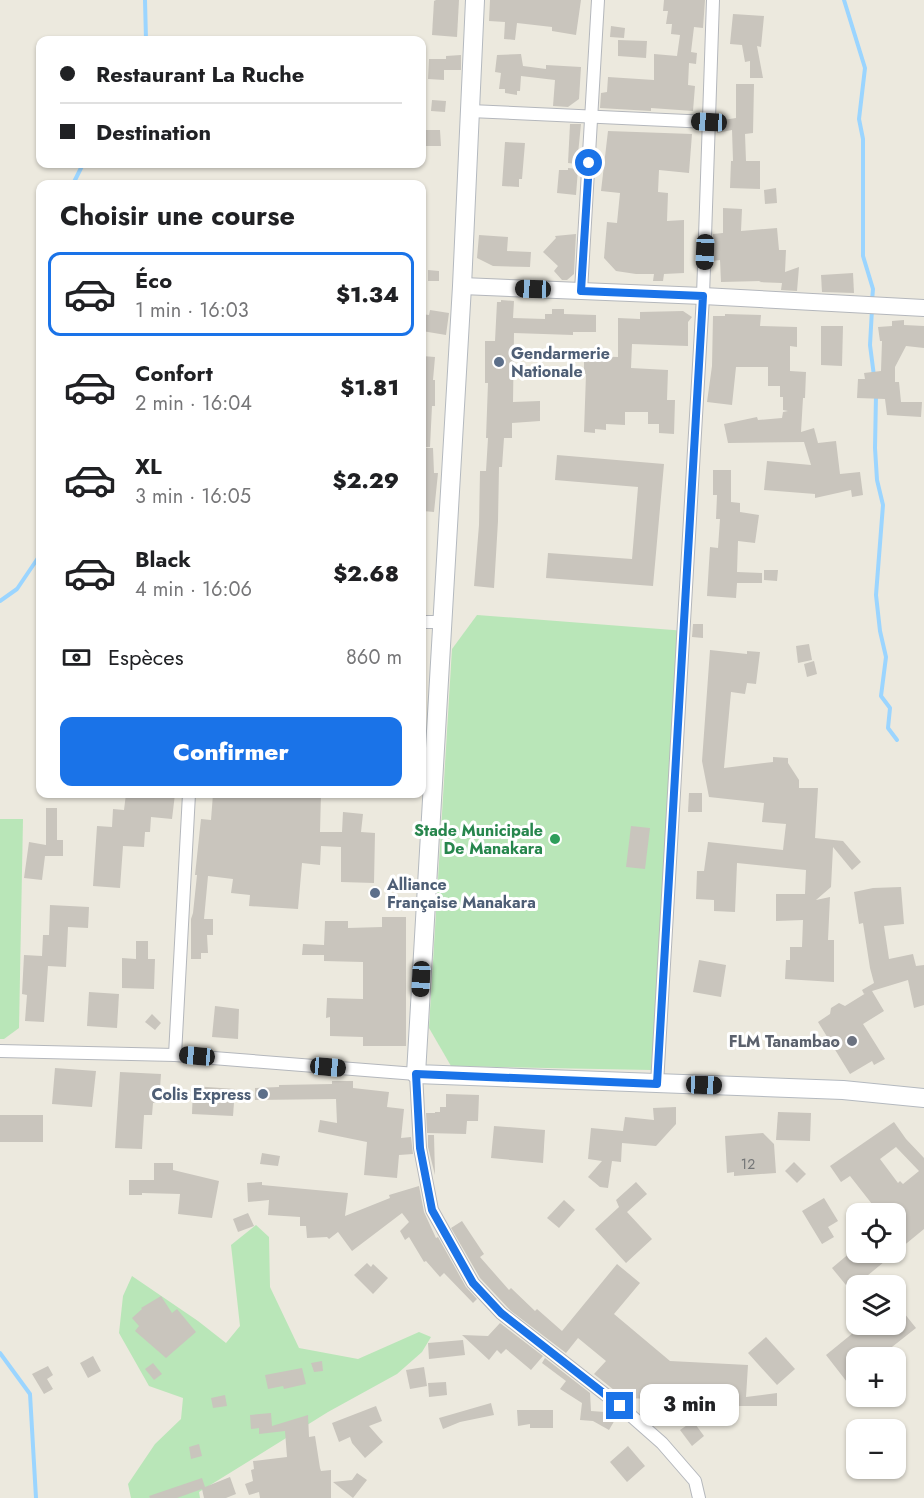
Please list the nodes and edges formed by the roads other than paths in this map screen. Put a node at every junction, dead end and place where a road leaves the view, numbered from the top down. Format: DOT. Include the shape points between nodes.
graph roads {
  1 [pos="475,0"];
  2 [pos="598,0"];
  3 [pos="713,0"];
  4 [pos="470,111"];
  5 [pos="592,117"];
  6 [pos="709,122"];
  7 [pos="462,286"];
  8 [pos="581,291"];
  9 [pos="703,296"];
  10 [pos="924,308"];
  11 [pos="426,622"];
  12 [pos="442,622"];
  13 [pos="189,798"];
  14 [pos="0,1051"];
  15 [pos="175,1055"];
  16 [pos="416,1074"];
  17 [pos="657,1084"];
  18 [pos="924,1098"];
  19 [pos="699,1498"];
  1 -- 4 [label="main road"];
  2 -- 5 [label="street"];
  3 -- 6 [label="street"];
  4 -- 5 [label="street"];
  4 -- 7 [label="main road"];
  5 -- 6 [label="street"];
  5 -- 8 [label="street"];
  6 -- 9 [label="street"];
  7 -- 8 [label="street"];
  7 -- 12 [label="main road"];
  8 -- 9 [label="street"];
  9 -- 10 [label="street"];
  9 -- 17 [label="street"];
  11 -- 12 [label="street"];
  12 -- 16 [label="main road"];
  13 -- 15 [label="street"];
  14 -- 15 [label="street"];
  15 -- 16 [label="street"];
  16 -- 17 [label="main road"];
  16 -- 19 [label="street" via="420,1148 432,1210 473,1283 501,1313 662,1443 695,1481"];
  17 -- 18 [label="main road" via="843,1090"];
}
